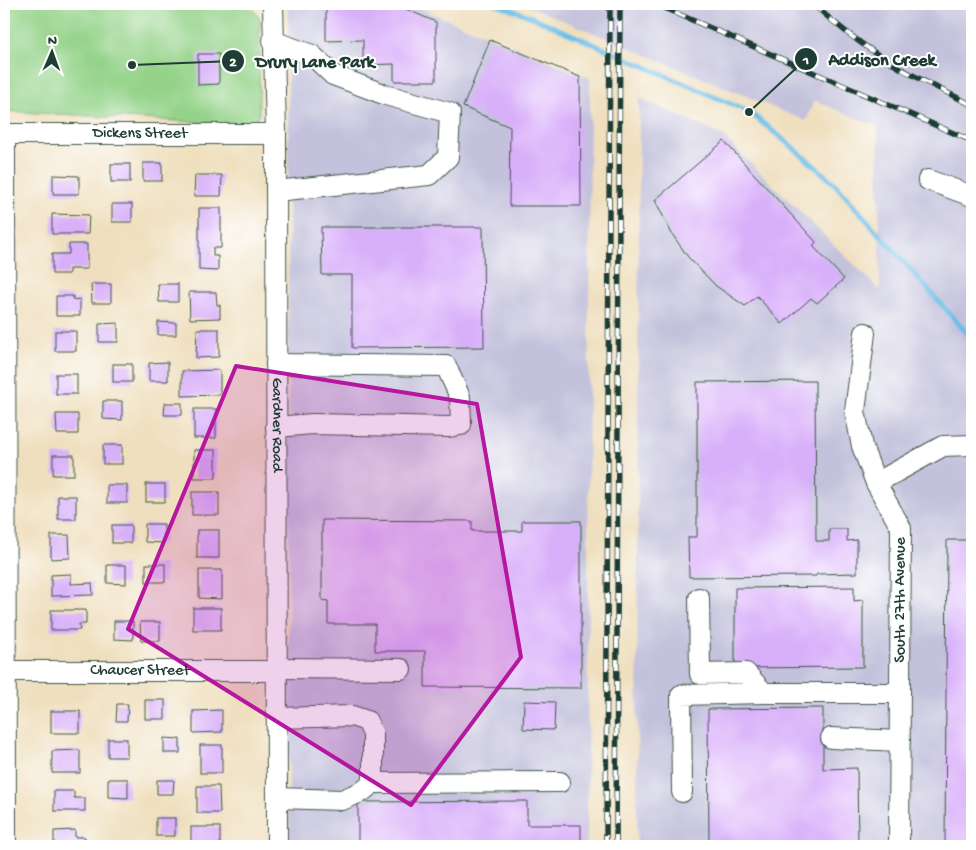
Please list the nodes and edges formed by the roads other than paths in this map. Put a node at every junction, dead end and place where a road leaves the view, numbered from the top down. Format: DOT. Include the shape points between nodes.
graph roads {
  1 [pos="273,4"];
  2 [pos="273,42"];
  3 [pos="4,134"];
  4 [pos="276,134"];
  5 [pos="928,180"];
  6 [pos="276,191"];
  7 [pos="972,196"];
  8 [pos="865,333"];
  9 [pos="276,364"];
  10 [pos="276,427"];
  11 [pos="972,445"];
  12 [pos="876,483"];
  13 [pos="699,598"];
  14 [pos="277,669"];
  15 [pos="401,669"];
  16 [pos="5,672"];
  17 [pos="764,693"];
  18 [pos="900,693"];
  19 [pos="277,718"];
  20 [pos="831,738"];
  21 [pos="900,740"];
  22 [pos="560,782"];
  23 [pos="372,784"];
  24 [pos="682,792"];
  25 [pos="276,798"];
  26 [pos="6,846"];
  27 [pos="277,846"];
  28 [pos="899,846"];
  1 -- 2 [label="street, Gardner Road"];
  2 -- 4 [label="street, Gardner Road"];
  2 -- 6 [label="street" via="312,54 333,75 386,95 450,113 448,157 429,175"];
  3 -- 4 [label="street, Dickens Street"];
  3 -- 16 [label="street"];
  4 -- 6 [label="street, Gardner Road"];
  5 -- 7 [label="street"];
  6 -- 9 [label="street, Gardner Road"];
  8 -- 12 [label="street, South 27th Avenue" via="855,411 862,446"];
  9 -- 10 [label="street, Gardner Road"];
  9 -- 10 [label="street" via="446,366 460,397 461,425 313,424"];
  10 -- 14 [label="street, Gardner Road"];
  11 -- 12 [label="street" via="943,446"];
  12 -- 18 [label="street, South 27th Avenue" via="901,528"];
  13 -- 17 [label="street" via="700,674 746,673"];
  14 -- 15 [label="street, Chaucer Street"];
  14 -- 16 [label="street, Chaucer Street"];
  14 -- 19 [label="street, Gardner Road"];
  16 -- 26 [label="street"];
  17 -- 18 [label="street"];
  17 -- 24 [label="street" via="681,695"];
  18 -- 21 [label="street, South 27th Avenue"];
  19 -- 23 [label="street" via="352,716 367,721 373,734"];
  19 -- 25 [label="street, Gardner Road"];
  20 -- 21 [label="street"];
  21 -- 28 [label="street, South 27th Avenue"];
  22 -- 23 [label="street"];
  23 -- 25 [label="street" via="342,800"];
  25 -- 27 [label="street, Gardner Road"];
}
